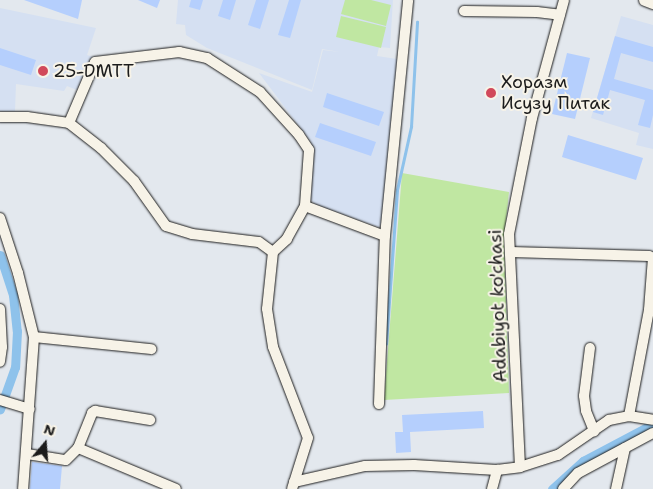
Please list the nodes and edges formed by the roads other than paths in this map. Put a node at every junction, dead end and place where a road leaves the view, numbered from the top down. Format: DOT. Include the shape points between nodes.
graph roads {
  1 [pos="408,0"];
  2 [pos="564,0"];
  3 [pos="645,0"];
  4 [pos="653,2"];
  5 [pos="464,12"];
  6 [pos="560,15"];
  7 [pos="0,116"];
  8 [pos="69,123"];
  9 [pos="305,206"];
  10 [pos="0,218"];
  11 [pos="386,236"];
  12 [pos="273,252"];
  13 [pos="511,252"];
  14 [pos="0,309"];
  15 [pos="34,337"];
  16 [pos="590,348"];
  17 [pos="151,349"];
  18 [pos="0,362"];
  19 [pos="0,400"];
  20 [pos="379,404"];
  21 [pos="30,409"];
  22 [pos="629,416"];
  23 [pos="150,420"];
  24 [pos="653,420"];
  25 [pos="594,431"];
  26 [pos="653,433"];
  27 [pos="78,448"];
  28 [pos="625,448"];
  29 [pos="27,454"];
  30 [pos="520,466"];
  31 [pos="497,470"];
  32 [pos="293,485"];
  33 [pos="23,489"];
  34 [pos="176,489"];
  35 [pos="492,489"];
  36 [pos="563,489"];
  37 [pos="616,489"];
  1 -- 11 [label="street"];
  2 -- 6 [label="street, Adabiyot ko'chasi"];
  3 -- 4 [label="main road"];
  5 -- 6 [label="street"];
  6 -- 13 [label="street, Adabiyot ko'chasi" via="532,118 509,234"];
  7 -- 8 [label="street"];
  8 -- 9 [label="street" via="95,62 179,52 207,58 260,92 309,150"];
  8 -- 12 [label="street" via="101,148 134,181 166,226 192,234 259,242"];
  9 -- 11 [label="street"];
  9 -- 12 [label="street" via="287,239"];
  10 -- 15 [label="street"];
  11 -- 20 [label="street"];
  12 -- 32 [label="street" via="267,309 273,347 308,438"];
  13 -- 22 [label="street" via="652,258 648,310"];
  13 -- 30 [label="street, Adabiyot ko'chasi"];
  14 -- 18 [label="street"];
  15 -- 17 [label="street"];
  15 -- 21 [label="street"];
  16 -- 25 [label="street" via="584,396"];
  19 -- 21 [label="street"];
  21 -- 29 [label="street"];
  22 -- 24 [label="street"];
  22 -- 25 [label="street" via="609,420"];
  23 -- 27 [label="street" via="95,411"];
  25 -- 30 [label="street" via="558,455"];
  26 -- 28 [label="street"];
  27 -- 29 [label="street" via="66,460"];
  27 -- 34 [label="street"];
  28 -- 36 [label="street" via="578,473"];
  28 -- 37 [label="street"];
  29 -- 33 [label="street"];
  30 -- 31 [label="street"];
  31 -- 32 [label="street" via="365,466"];
  31 -- 35 [label="street"];
}
